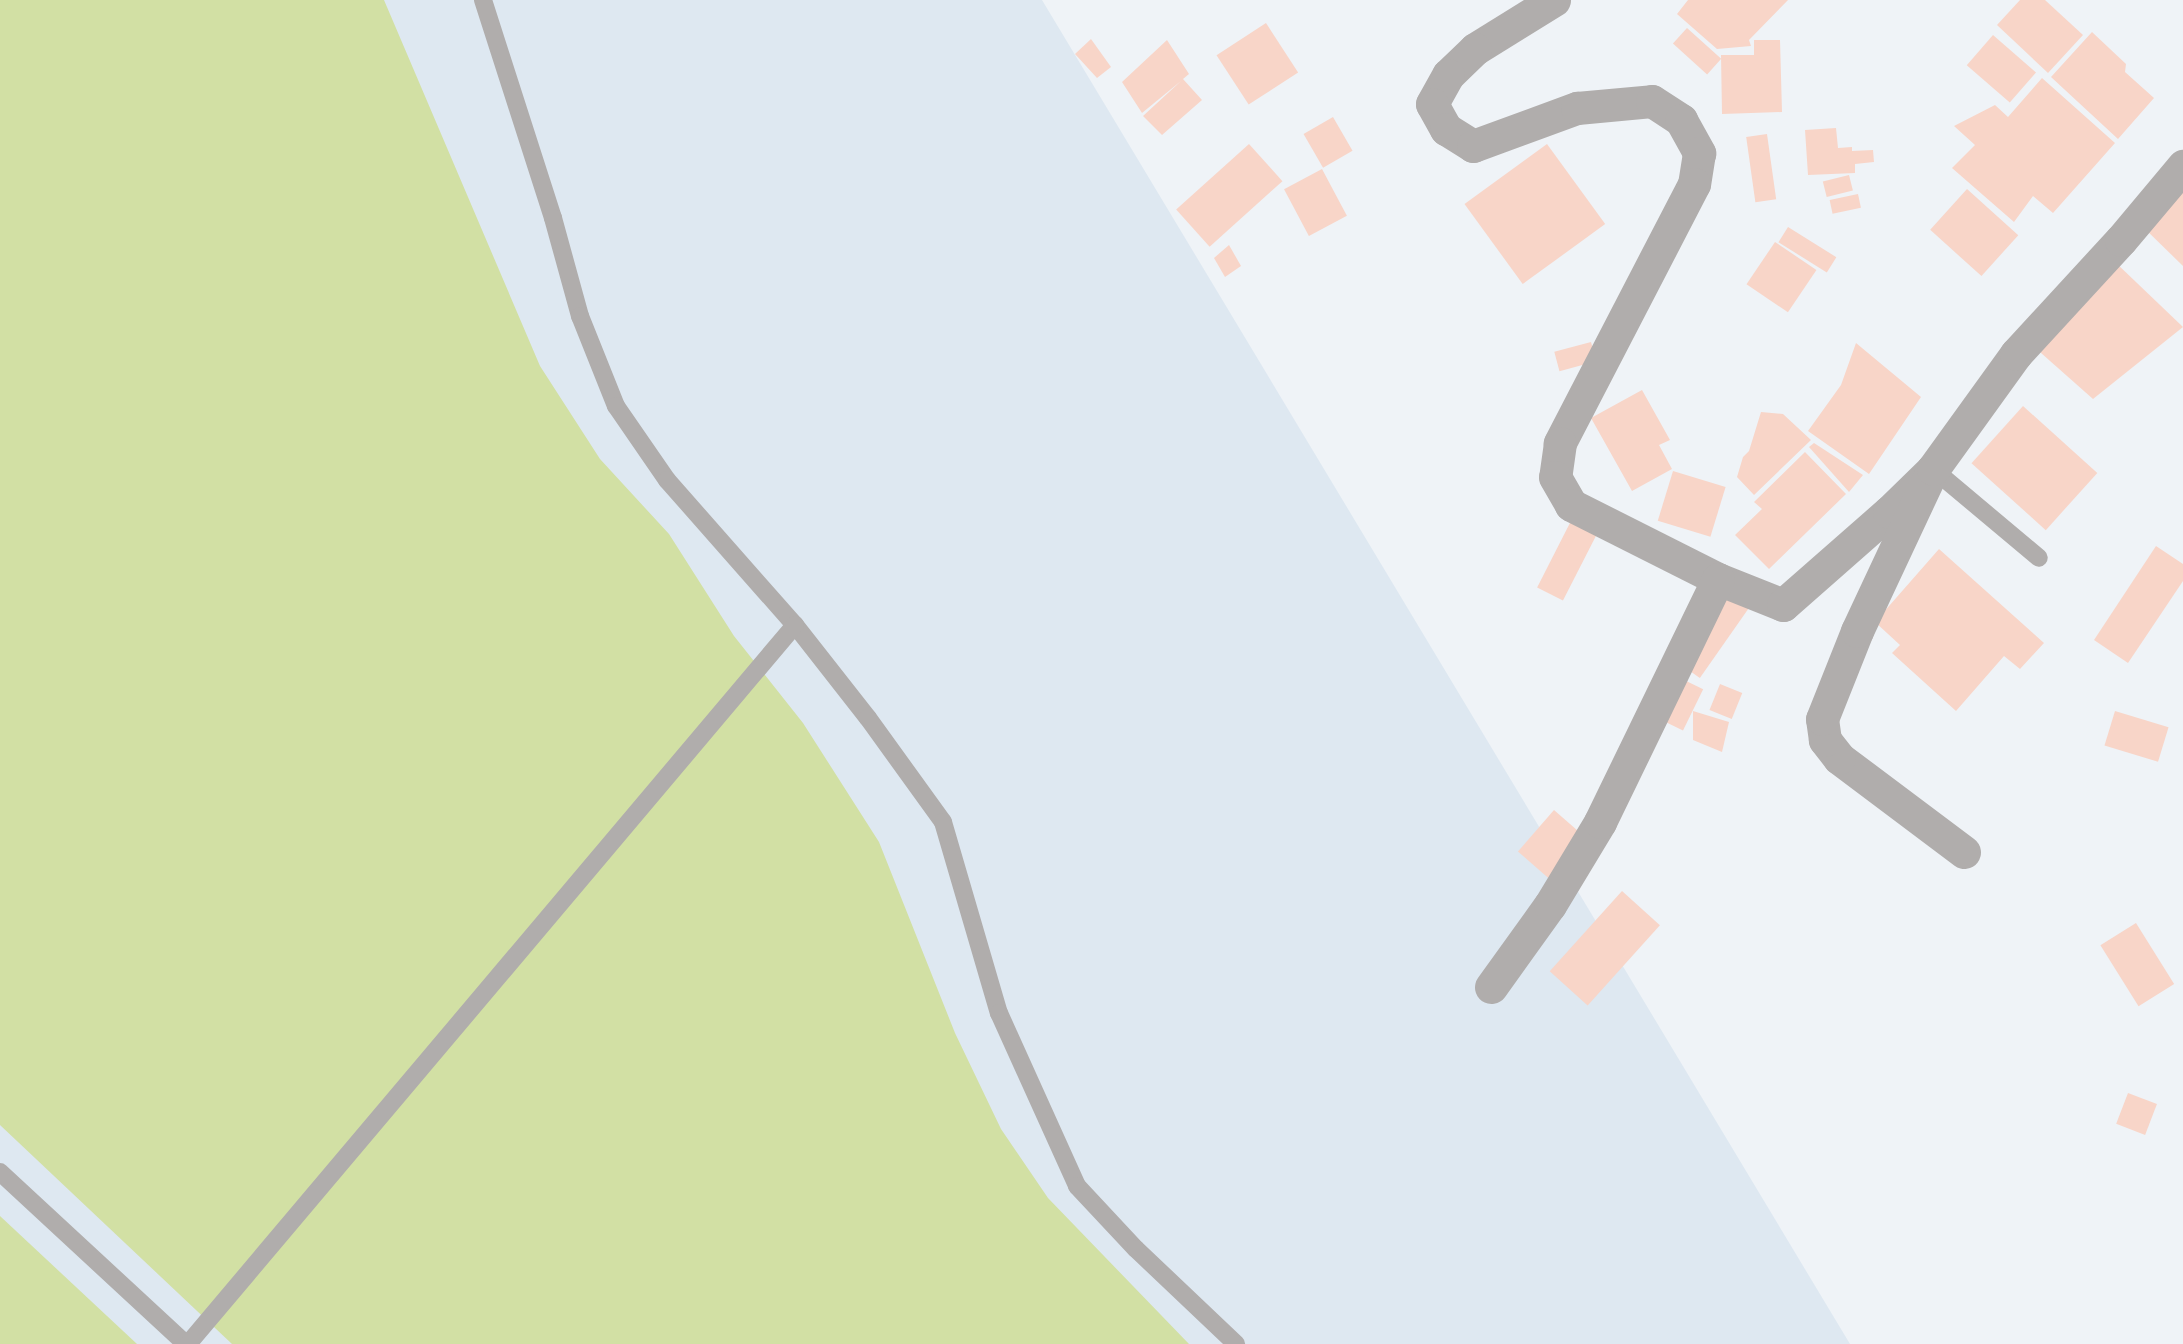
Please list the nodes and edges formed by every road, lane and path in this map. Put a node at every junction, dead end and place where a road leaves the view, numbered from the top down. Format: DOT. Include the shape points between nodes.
graph roads {
  1 [pos="483,0"];
  2 [pos="1554,0"];
  3 [pos="2183,166"];
  4 [pos="1933,468"];
  5 [pos="2039,558"];
  6 [pos="1718,579"];
  7 [pos="794,625"];
  8 [pos="1964,852"];
  9 [pos="1491,987"];
  10 [pos="0,1172"];
  11 [pos="187,1344"];
  12 [pos="1236,1344"];
  1 -- 7 [label="lane" via="580,316 616,406 667,480"];
  2 -- 6 [label="street" via="1475,49 1448,75 1432,104 1446,129 1473,146 1577,108 1652,101 1681,120 1699,153 1694,184 1560,443 1555,477 1572,505"];
  3 -- 4 [label="street" via="2016,354"];
  4 -- 5 [label="lane"];
  4 -- 6 [label="street" via="1783,605"];
  4 -- 8 [label="street" via="1857,631 1822,719 1825,740 1839,758"];
  6 -- 9 [label="street" via="1600,822 1550,905"];
  7 -- 11 [label="lane"];
  7 -- 12 [label="lane" via="869,718 943,822 999,1013 1077,1186"];
  10 -- 11 [label="lane"];
}
